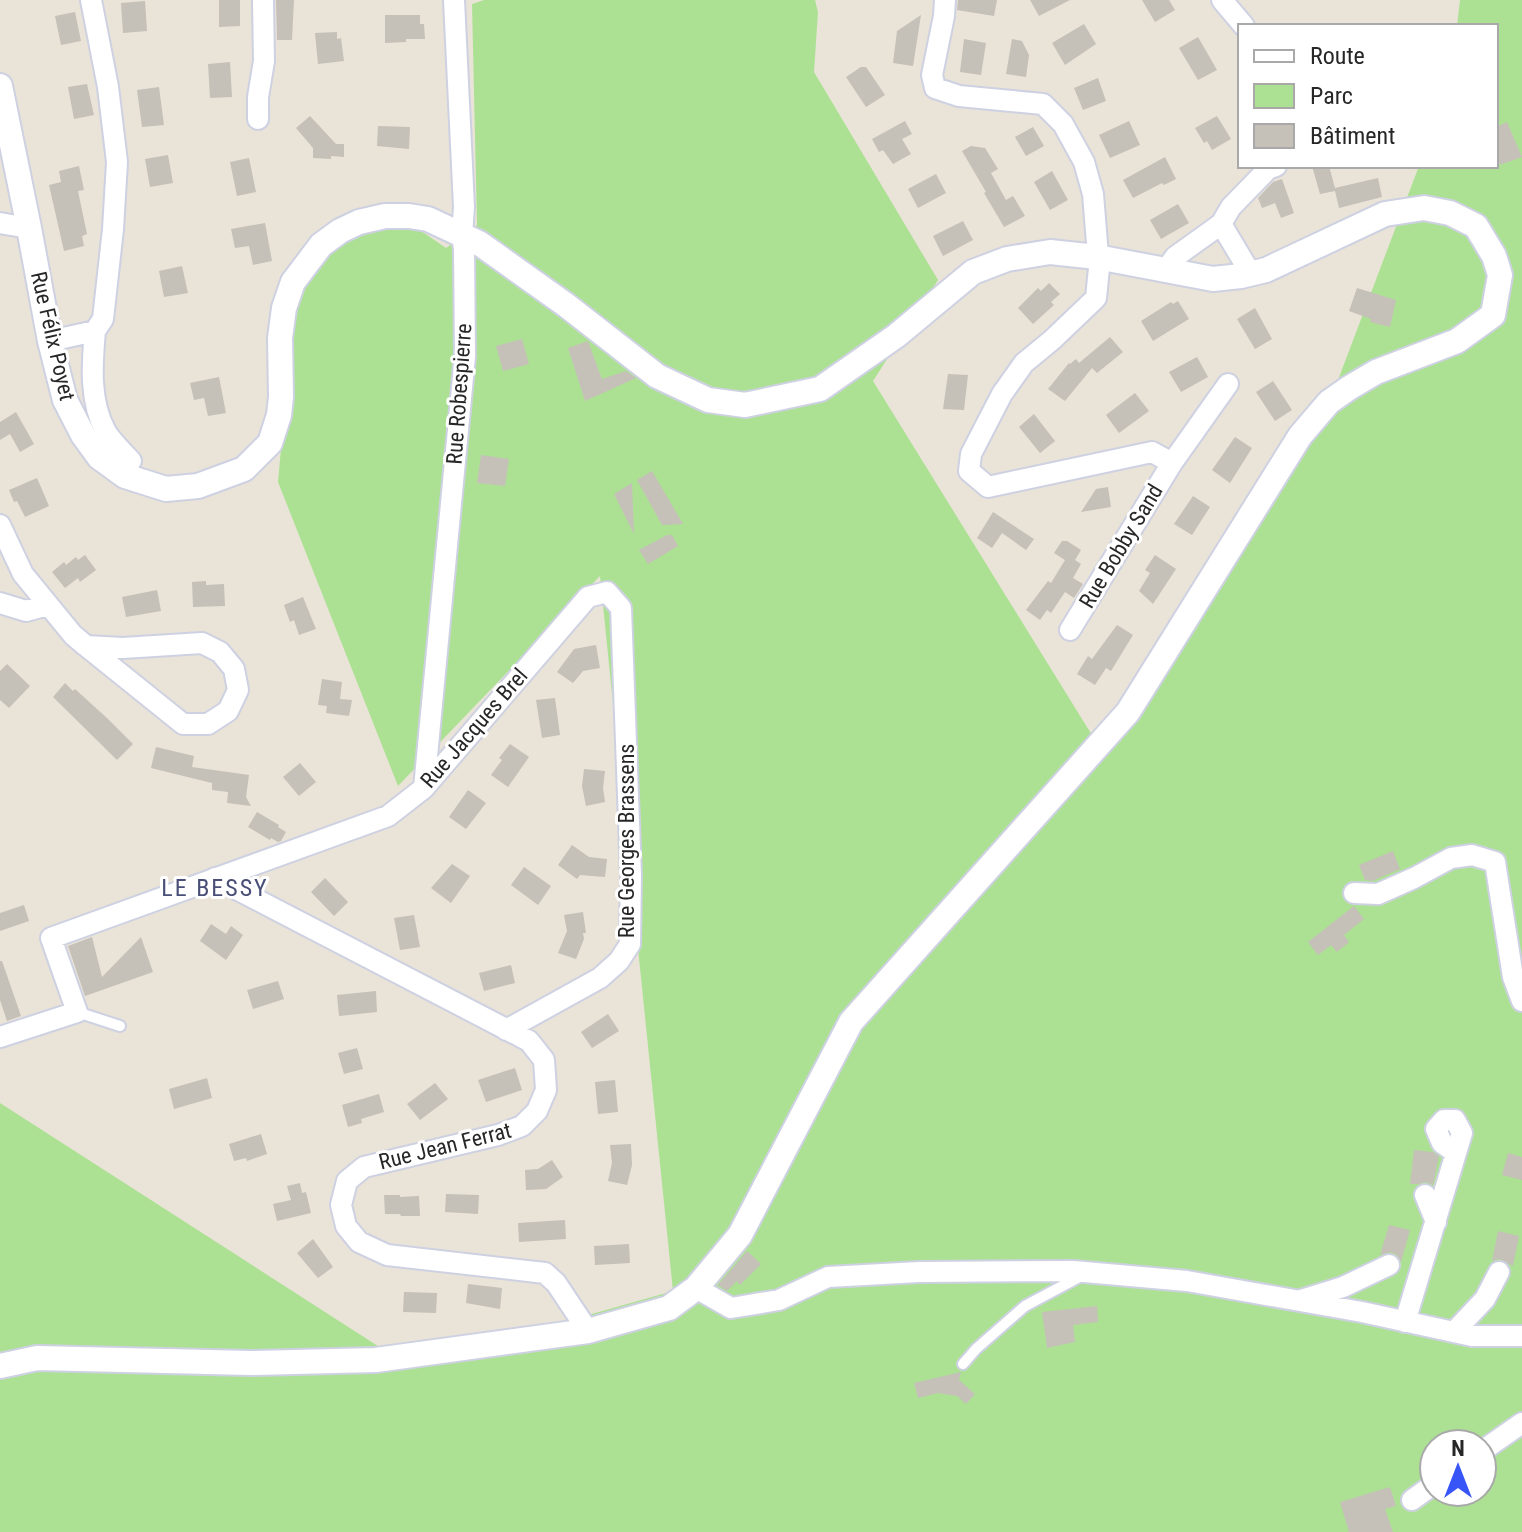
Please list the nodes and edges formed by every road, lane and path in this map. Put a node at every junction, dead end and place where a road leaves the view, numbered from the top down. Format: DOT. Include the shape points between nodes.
graph roads {
  1 [pos="91,0"];
  2 [pos="263,0"];
  3 [pos="454,0"];
  4 [pos="945,0"];
  5 [pos="1222,0"];
  6 [pos="1242,24"];
  7 [pos="0,86"];
  8 [pos="258,119"];
  9 [pos="1271,168"];
  10 [pos="0,223"];
  11 [pos="1221,224"];
  12 [pos="29,228"];
  13 [pos="462,235"];
  14 [pos="1097,257"];
  15 [pos="1165,271"];
  16 [pos="1251,274"];
  17 [pos="99,325"];
  18 [pos="50,341"];
  19 [pos="1228,384"];
  20 [pos="131,461"];
  21 [pos="1172,463"];
  22 [pos="0,525"];
  23 [pos="607,592"];
  24 [pos="0,603"];
  25 [pos="48,605"];
  26 [pos="1070,630"];
  27 [pos="86,646"];
  28 [pos="424,788"];
  29 [pos="215,878"];
  30 [pos="1354,893"];
  31 [pos="1522,1001"];
  32 [pos="77,1012"];
  33 [pos="120,1026"];
  34 [pos="506,1030"];
  35 [pos="0,1037"];
  36 [pos="1456,1153"];
  37 [pos="1425,1195"];
  38 [pos="1436,1222"];
  39 [pos="1389,1265"];
  40 [pos="1089,1272"];
  41 [pos="1499,1272"];
  42 [pos="696,1288"];
  43 [pos="1298,1301"];
  44 [pos="1405,1322"];
  45 [pos="588,1331"];
  46 [pos="1454,1332"];
  47 [pos="1522,1336"];
  48 [pos="963,1364"];
  49 [pos="0,1366"];
  50 [pos="1522,1423"];
  51 [pos="1498,1440"];
  52 [pos="1418,1496"];
  53 [pos="1412,1500"];
  1 -- 17 [label="street" via="117,162"];
  2 -- 8 [label="street"];
  3 -- 13 [label="street, Rue Robespierre"];
  4 -- 14 [label="street" via="932,75 935,88 959,96 1043,104 1063,124 1084,162 1093,194"];
  5 -- 6 [label="street"];
  7 -- 12 [label="street, Rue Félix Poyet"];
  9 -- 11 [label="street"];
  10 -- 12 [label="street"];
  11 -- 15 [label="street" via="1175,257"];
  11 -- 16 [label="street"];
  12 -- 18 [label="street, Rue Félix Poyet"];
  13 -- 14 [label="street, Rue Félix Poyet" via="566,305 657,376 708,400 745,405 820,389 896,336 973,272 1007,259 1050,252"];
  13 -- 18 [label="street, Rue Félix Poyet" via="428,219 385,216 340,231 321,245 293,282 284,308 281,397 270,443 244,469 198,486 166,489 125,476 99,457 65,400"];
  13 -- 28 [label="street, Rue Robespierre" via="465,356"];
  14 -- 15 [label="street, Rue Félix Poyet"];
  14 -- 21 [label="street, Rue Bobby Sand" via="1096,298 1024,363 971,454 969,471 988,487 1152,452"];
  15 -- 16 [label="street, Rue Félix Poyet" via="1213,279"];
  16 -- 42 [label="street, Rue Félix Poyet" via="1385,214 1424,208 1476,226 1500,275 1493,315 1457,341 1349,388 1300,436 1128,712 851,1022 740,1235"];
  17 -- 18 [label="street"];
  17 -- 20 [label="street" via="92,362 95,404 106,432"];
  19 -- 21 [label="street, Rue Bobby Sand"];
  21 -- 26 [label="street, Rue Bobby Sand"];
  22 -- 25 [label="street" via="23,574"];
  23 -- 28 [label="street, Rue Jacques Brel" via="588,597"];
  23 -- 34 [label="street, Rue Georges Brassens" via="621,608 630,944 600,978"];
  24 -- 25 [label="street" via="26,611"];
  25 -- 27 [label="street"];
  27 -- 27 [label="street" via="183,724 208,724 228,711 238,690 234,669 220,652 202,643"];
  28 -- 29 [label="street, Rue Jacques Brel" via="388,816"];
  29 -- 32 [label="street, Rue Jacques Brel" via="51,938"];
  29 -- 34 [label="street, Rue Jean Ferrat"];
  30 -- 31 [label="street" via="1378,894 1451,858 1472,855 1495,862 1513,977"];
  32 -- 33 [label="lane"];
  32 -- 35 [label="street"];
  34 -- 45 [label="street, Rue Jean Ferrat" via="529,1041 544,1060 546,1090 537,1111 522,1126 498,1135 364,1167 347,1181 341,1205 346,1226 359,1242 387,1255 545,1273"];
  36 -- 38 [label="street"];
  37 -- 38 [label="street"];
  38 -- 44 [label="street"];
  39 -- 43 [label="street"];
  40 -- 42 [label="street" via="828,1277 779,1300 731,1308"];
  40 -- 43 [label="street" via="1187,1281"];
  40 -- 48 [label="lane" via="1025,1306"];
  41 -- 46 [label="street" via="1485,1299"];
  42 -- 45 [label="street, Rue Félix Poyet" via="669,1308"];
  43 -- 44 [label="street"];
  44 -- 46 [label="street"];
  45 -- 49 [label="street, Rue Félix Poyet" via="376,1360 37,1358"];
  46 -- 47 [label="street"];
  50 -- 51 [label="street"];
  52 -- 53 [label="street"];
}
